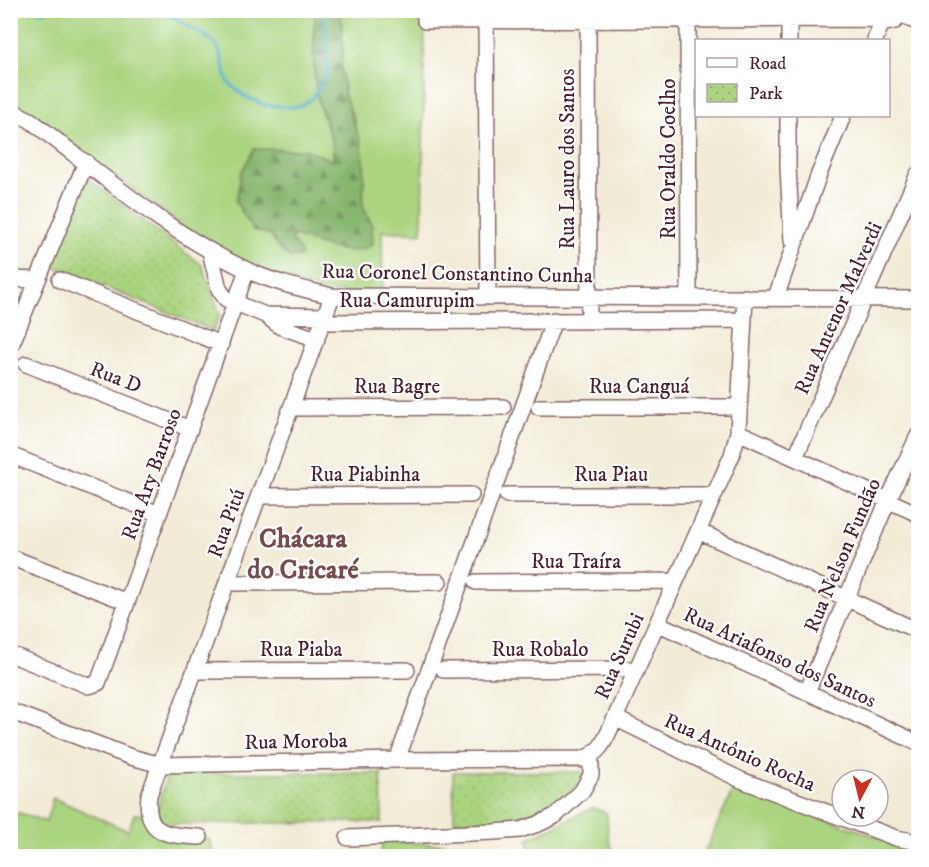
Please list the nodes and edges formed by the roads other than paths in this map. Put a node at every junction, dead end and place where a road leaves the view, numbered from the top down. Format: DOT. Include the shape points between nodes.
graph roads {
  1 [pos="425,10"];
  2 [pos="486,14"];
  3 [pos="588,14"];
  4 [pos="689,14"];
  5 [pos="789,14"];
  6 [pos="895,17"];
  7 [pos="789,39"];
  8 [pos="875,39"];
  9 [pos="10,110"];
  10 [pos="788,117"];
  11 [pos="843,117"];
  12 [pos="86,162"];
  13 [pos="788,168"];
  14 [pos="819,174"];
  15 [pos="918,174"];
  16 [pos="793,247"];
  17 [pos="210,251"];
  18 [pos="247,270"];
  19 [pos="10,279"];
  20 [pos="38,280"];
  21 [pos="60,280"];
  22 [pos="332,296"];
  23 [pos="463,296"];
  24 [pos="488,296"];
  25 [pos="589,297"];
  26 [pos="689,297"];
  27 [pos="745,297"];
  28 [pos="776,297"];
  29 [pos="866,298"];
  30 [pos="918,299"];
  31 [pos="236,304"];
  32 [pos="265,315"];
  33 [pos="324,319"];
  34 [pos="554,320"];
  35 [pos="589,320"];
  36 [pos="744,320"];
  37 [pos="458,321"];
  38 [pos="317,339"];
  39 [pos="221,344"];
  40 [pos="10,348"];
  41 [pos="26,364"];
  42 [pos="503,407"];
  43 [pos="539,407"];
  44 [pos="739,407"];
  45 [pos="291,408"];
  46 [pos="190,429"];
  47 [pos="738,432"];
  48 [pos="918,436"];
  49 [pos="10,455"];
  50 [pos="795,458"];
  51 [pos="471,495"];
  52 [pos="507,495"];
  53 [pos="714,495"];
  54 [pos="259,496"];
  55 [pos="888,500"];
  56 [pos="159,514"];
  57 [pos="918,514"];
  58 [pos="698,531"];
  59 [pos="10,557"];
  60 [pos="675,581"];
  61 [pos="439,582"];
  62 [pos="476,582"];
  63 [pos="227,583"];
  64 [pos="846,597"];
  65 [pos="127,602"];
  66 [pos="657,623"];
  67 [pos="918,631"];
  68 [pos="10,654"];
  69 [pos="636,669"];
  70 [pos="407,670"];
  71 [pos="444,670"];
  72 [pos="195,671"];
  73 [pos="807,692"];
  74 [pos="10,711"];
  75 [pos="615,718"];
  76 [pos="918,743"];
  77 [pos="591,757"];
  78 [pos="397,760"];
  79 [pos="160,765"];
  80 [pos="200,837"];
  81 [pos="348,838"];
  82 [pos="918,842"];
  1 -- 2 [label="street" via="425,21"];
  2 -- 3 [label="street"];
  2 -- 24 [label="street"];
  3 -- 4 [label="street"];
  3 -- 25 [label="street, Rua Lauro dos Santos"];
  4 -- 5 [label="street"];
  4 -- 26 [label="street, Rua Oraldo Coelho"];
  5 -- 6 [label="street"];
  5 -- 7 [label="street"];
  6 -- 8 [label="street"];
  9 -- 12 [label="street, Rua Coronel Constantino Cunha" via="30,120"];
  10 -- 13 [label="street"];
  11 -- 14 [label="street"];
  12 -- 17 [label="street, Rua Coronel Constantino Cunha" via="160,219"];
  12 -- 20 [label="street"];
  13 -- 14 [label="street" via="796,178 807,180"];
  13 -- 16 [label="street"];
  14 -- 16 [label="street"];
  15 -- 29 [label="street, Rua Antenor Malverdi"];
  16 -- 28 [label="street"];
  17 -- 18 [label="street, Rua Coronel Constantino Cunha"];
  17 -- 31 [label="street" via="219,289"];
  18 -- 22 [label="street, Rua Coronel Constantino Cunha"];
  18 -- 31 [label="street, Rua Ary Barroso"];
  19 -- 20 [label="street"];
  20 -- 40 [label="street"];
  21 -- 39 [label="street"];
  22 -- 23 [label="street, Rua Coronel Constantino Cunha"];
  22 -- 33 [label="street, Rua Pitú"];
  23 -- 24 [label="street, Rua Coronel Constantino Cunha"];
  23 -- 37 [label="street"];
  24 -- 25 [label="street, Rua Coronel Constantino Cunha"];
  25 -- 26 [label="street, Rua Coronel Constantino Cunha"];
  25 -- 35 [label="street, Rua Lauro dos Santos"];
  26 -- 27 [label="street, Rua Coronel Constantino Cunha"];
  27 -- 28 [label="street, Rua Coronel Constantino Cunha"];
  27 -- 36 [label="street, Rua Surubi"];
  28 -- 29 [label="street, Rua Coronel Constantino Cunha"];
  29 -- 30 [label="street, Rua Coronel Constantino Cunha"];
  29 -- 50 [label="street, Rua Antenor Malverdi"];
  31 -- 32 [label="street"];
  31 -- 39 [label="street, Rua Ary Barroso"];
  32 -- 33 [label="street, Rua Camurupim"];
  32 -- 38 [label="street" via="281,327"];
  33 -- 37 [label="street, Rua Camurupim"];
  33 -- 38 [label="street, Rua Pitú"];
  34 -- 35 [label="street, Rua Camurupim"];
  34 -- 37 [label="street, Rua Camurupim"];
  34 -- 78 [label="street"];
  35 -- 36 [label="street, Rua Camurupim"];
  36 -- 44 [label="street, Rua Surubi"];
  38 -- 45 [label="street, Rua Pitú"];
  39 -- 46 [label="street, Rua Ary Barroso"];
  41 -- 46 [label="street, Rua D"];
  42 -- 45 [label="street, Rua Bagre"];
  43 -- 44 [label="street, Rua Canguá"];
  44 -- 47 [label="street, Rua Surubi"];
  45 -- 54 [label="street, Rua Pitú"];
  46 -- 56 [label="street, Rua Ary Barroso"];
  47 -- 50 [label="street"];
  47 -- 53 [label="street, Rua Surubi"];
  48 -- 55 [label="street, Rua Nelson Fundão"];
  49 -- 56 [label="street"];
  50 -- 55 [label="street"];
  51 -- 54 [label="street, Rua Piabinha"];
  52 -- 53 [label="street, Rua Piau"];
  53 -- 58 [label="street, Rua Surubi"];
  54 -- 63 [label="street, Rua Pitú"];
  55 -- 57 [label="street"];
  55 -- 64 [label="street, Rua Nelson Fundão"];
  56 -- 65 [label="street, Rua Ary Barroso"];
  58 -- 60 [label="street, Rua Surubi"];
  58 -- 64 [label="street"];
  59 -- 65 [label="street"];
  60 -- 62 [label="street, Rua Traíra"];
  60 -- 66 [label="street, Rua Surubi"];
  61 -- 63 [label="street"];
  63 -- 72 [label="street, Rua Pitú"];
  64 -- 67 [label="street"];
  64 -- 73 [label="street, Rua Nelson Fundão"];
  65 -- 68 [label="street, Rua Ary Barroso" via="98,683 89,686"];
  66 -- 69 [label="street, Rua Surubi"];
  66 -- 73 [label="street, Rua Ariafonso dos Santos"];
  69 -- 71 [label="street, Rua Robalo"];
  69 -- 75 [label="street, Rua Surubi"];
  70 -- 72 [label="street, Rua Piaba"];
  72 -- 79 [label="street, Rua Pitú"];
  73 -- 76 [label="street, Rua Ariafonso dos Santos"];
  74 -- 79 [label="street, Rua Moroba"];
  75 -- 77 [label="street, Rua Surubi" via="599,751"];
  75 -- 82 [label="street, Rua Antônio Rocha" via="741,780 896,838"];
  77 -- 78 [label="street, Rua Moroba"];
  77 -- 81 [label="street, Rua Surubi" via="591,775 582,791 555,816 538,824 520,830"];
  78 -- 79 [label="street, Rua Moroba"];
  79 -- 80 [label="street, Rua Pitú" via="149,795 148,815 160,832"];
}
